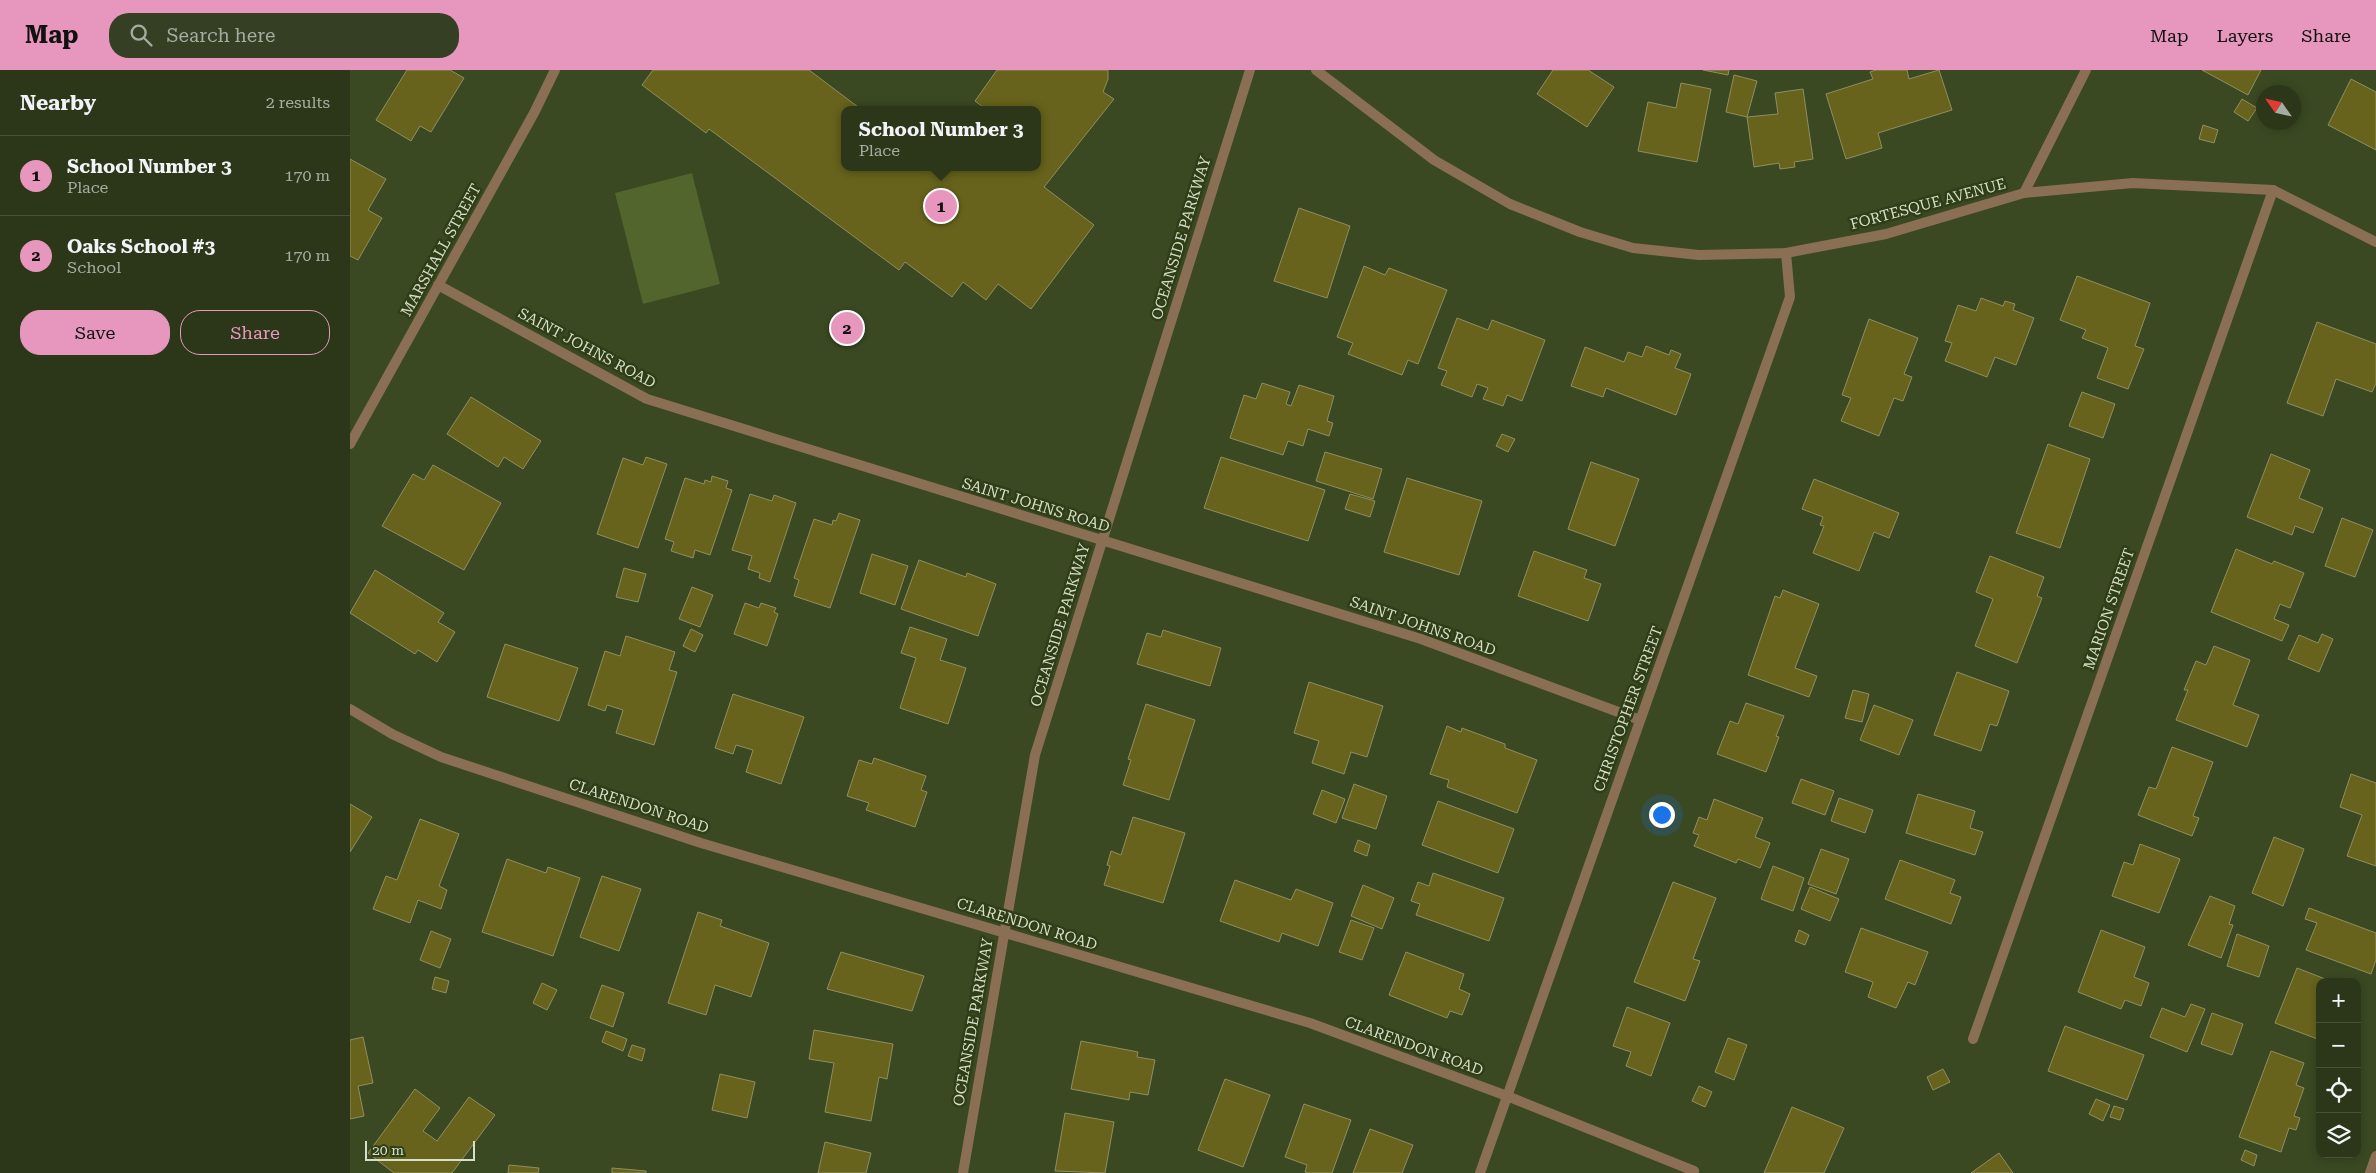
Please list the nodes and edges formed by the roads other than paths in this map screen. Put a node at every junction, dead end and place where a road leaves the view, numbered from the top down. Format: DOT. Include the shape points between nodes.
graph roads {
  1 [pos="556,70"];
  2 [pos="1250,70"];
  3 [pos="1316,70"];
  4 [pos="2086,70"];
  5 [pos="2273,190"];
  6 [pos="2024,193"];
  7 [pos="2376,242"];
  8 [pos="1786,253"];
  9 [pos="438,285"];
  10 [pos="350,444"];
  11 [pos="1102,541"];
  12 [pos="350,709"];
  13 [pos="1640,720"];
  14 [pos="1004,933"];
  15 [pos="1973,1039"];
  16 [pos="1507,1096"];
  17 [pos="2376,1156"];
  18 [pos="1694,1171"];
  19 [pos="963,1173"];
  20 [pos="1480,1173"];
  21 [pos="2370,1173"];
  1 -- 9 [label="street, MARSHALL STREET"];
  2 -- 11 [label="street, OCEANSIDE PARKWAY"];
  3 -- 8 [label="street, FORTESQUE AVENUE" via="1434,160 1510,204 1580,232 1633,248 1698,255"];
  4 -- 6 [label="street"];
  5 -- 6 [label="street, FORTESQUE AVENUE" via="2133,183"];
  5 -- 7 [label="street, FORTESQUE AVENUE"];
  5 -- 15 [label="street, MARION STREET"];
  6 -- 8 [label="street, FORTESQUE AVENUE" via="1886,234"];
  8 -- 13 [label="street, CHRISTOPHER STREET" via="1790,297"];
  9 -- 10 [label="street, MARSHALL STREET"];
  9 -- 11 [label="street, SAINT JOHNS ROAD" via="647,399"];
  11 -- 13 [label="street, SAINT JOHNS ROAD" via="1421,639"];
  11 -- 14 [label="street, OCEANSIDE PARKWAY" via="1035,755"];
  12 -- 14 [label="street, CLARENDON ROAD" via="392,734 442,757 701,843"];
  13 -- 16 [label="street, CHRISTOPHER STREET"];
  14 -- 16 [label="street, CLARENDON ROAD" via="1310,1023"];
  14 -- 19 [label="street, OCEANSIDE PARKWAY"];
  16 -- 18 [label="street, CLARENDON ROAD"];
  16 -- 20 [label="street, CHRISTOPHER STREET"];
  17 -- 21 [label="street"];
}
